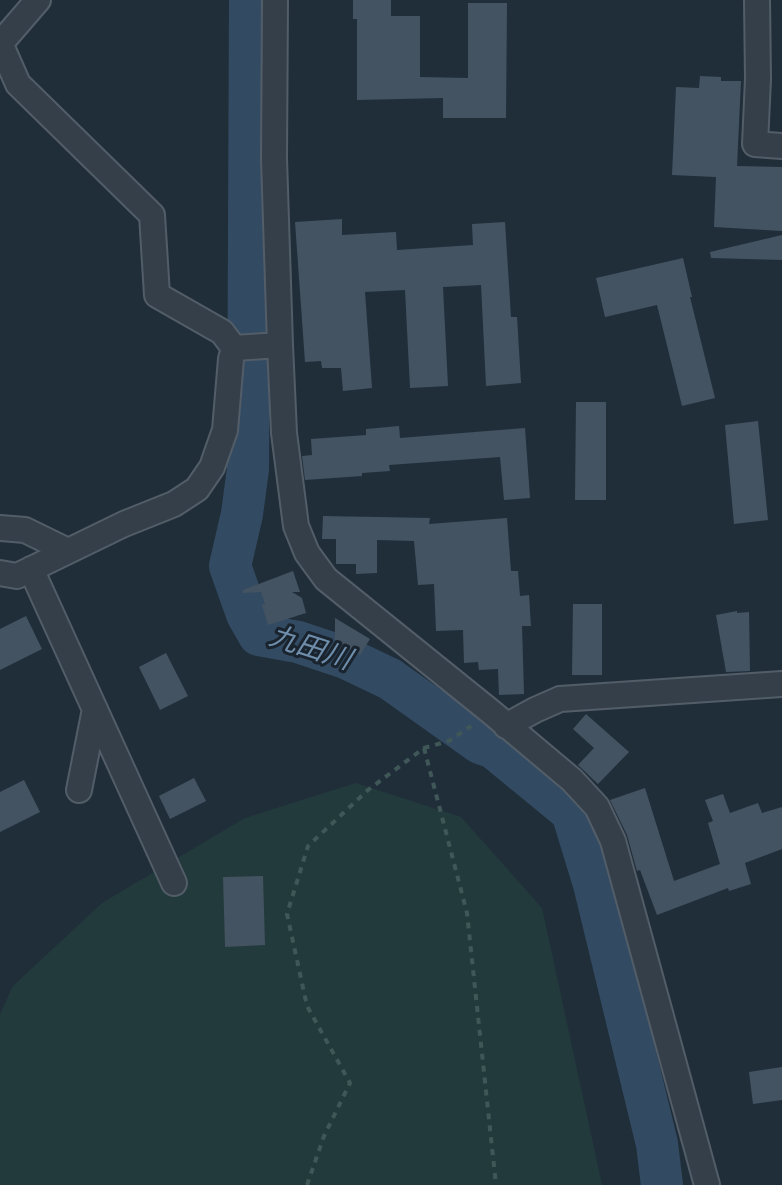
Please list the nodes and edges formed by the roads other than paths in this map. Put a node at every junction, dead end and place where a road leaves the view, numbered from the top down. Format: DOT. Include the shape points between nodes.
graph roads {
  1 [pos="38,0"];
  2 [pos="275,0"];
  3 [pos="757,0"];
  4 [pos="0,44"];
  5 [pos="782,146"];
  6 [pos="280,345"];
  7 [pos="234,348"];
  8 [pos="0,528"];
  9 [pos="68,551"];
  10 [pos="31,569"];
  11 [pos="0,573"];
  12 [pos="782,684"];
  13 [pos="95,709"];
  14 [pos="506,726"];
  15 [pos="79,790"];
  16 [pos="174,883"];
  17 [pos="707,1185"];
  1 -- 4 [label="street"];
  2 -- 6 [label="street"];
  3 -- 5 [label="street" via="755,144"];
  4 -- 7 [label="street" via="18,84 152,215 157,295 222,332"];
  6 -- 7 [label="street"];
  6 -- 14 [label="street" via="296,526 307,553 326,579"];
  7 -- 9 [label="street" via="225,430 212,467 197,489"];
  8 -- 9 [label="street" via="25,530"];
  9 -- 10 [label="street"];
  10 -- 11 [label="street" via="17,576"];
  10 -- 13 [label="street"];
  12 -- 14 [label="street" via="560,699"];
  13 -- 15 [label="street"];
  13 -- 16 [label="street"];
  14 -- 17 [label="street" via="572,780 597,807 613,841"];
}
